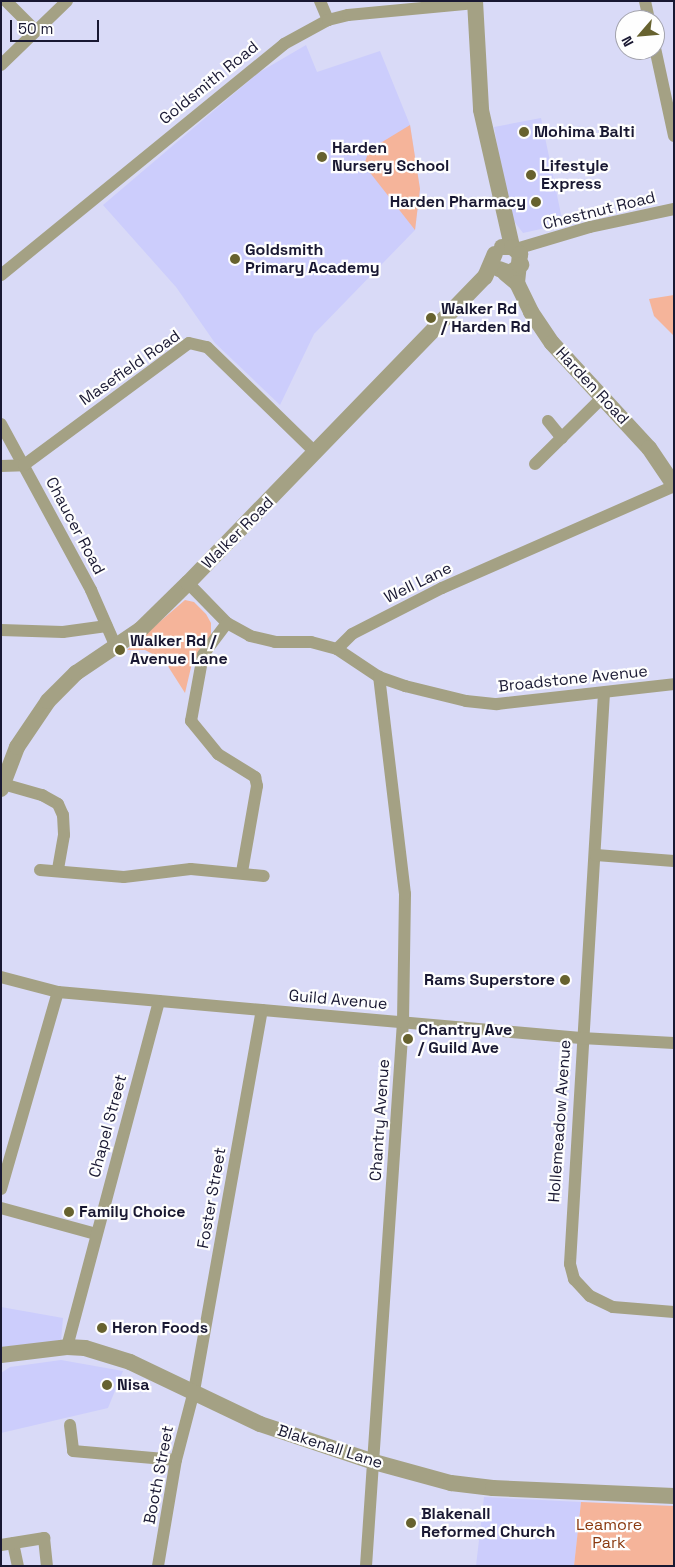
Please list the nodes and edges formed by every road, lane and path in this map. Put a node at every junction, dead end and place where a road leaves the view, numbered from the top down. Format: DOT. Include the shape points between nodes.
graph roads {
  1 [pos="6,1"];
  2 [pos="66,1"];
  3 [pos="320,1"];
  4 [pos="475,2"];
  5 [pos="328,20"];
  6 [pos="36,30"];
  7 [pos="658,60"];
  8 [pos="1,65"];
  9 [pos="674,136"];
  10 [pos="674,210"];
  11 [pos="511,254"];
  12 [pos="1,275"];
  13 [pos="508,276"];
  14 [pos="485,277"];
  15 [pos="604,396"];
  16 [pos="548,421"];
  17 [pos="1,424"];
  18 [pos="562,438"];
  19 [pos="316,453"];
  20 [pos="535,464"];
  21 [pos="24,465"];
  22 [pos="1,466"];
  23 [pos="674,486"];
  24 [pos="188,583"];
  25 [pos="227,623"];
  26 [pos="107,626"];
  27 [pos="1,630"];
  28 [pos="116,647"];
  29 [pos="337,649"];
  30 [pos="379,677"];
  31 [pos="674,684"];
  32 [pos="604,692"];
  33 [pos="3,780"];
  34 [pos="596,855"];
  35 [pos="674,861"];
  36 [pos="58,869"];
  37 [pos="40,870"];
  38 [pos="242,872"];
  39 [pos="264,876"];
  40 [pos="1,977"];
  41 [pos="58,992"];
  42 [pos="159,1001"];
  43 [pos="262,1010"];
  44 [pos="403,1022"];
  45 [pos="581,1038"];
  46 [pos="674,1043"];
  47 [pos="1,1189"];
  48 [pos="1,1208"];
  49 [pos="96,1234"];
  50 [pos="674,1312"];
  51 [pos="67,1347"];
  52 [pos="1,1355"];
  53 [pos="194,1391"];
  54 [pos="70,1424"];
  55 [pos="176,1460"];
  56 [pos="374,1462"];
  57 [pos="674,1496"];
  58 [pos="7,1544"];
  59 [pos="18,1566"];
  60 [pos="47,1566"];
  61 [pos="158,1566"];
  62 [pos="366,1566"];
  1 -- 6 [label="street"];
  2 -- 6 [label="street"];
  3 -- 5 [label="street"];
  4 -- 5 [label="street, Goldsmith Road" via="348,15"];
  4 -- 11 [label="street" via="481,110"];
  5 -- 12 [label="street, Goldsmith Road" via="284,44 247,72"];
  6 -- 8 [label="street"];
  7 -- 9 [label="street"];
  10 -- 11 [label="street, Chestnut Road" via="590,227"];
  11 -- 13 [label="street"];
  11 -- 13 [label="street, Harden Road" via="495,264"];
  11 -- 14 [label="street, Walker Road"];
  13 -- 14 [label="street, Walker Road"];
  13 -- 15 [label="street, Harden Road" via="552,343"];
  14 -- 19 [label="street, Walker Road"];
  15 -- 18 [label="street"];
  15 -- 23 [label="street, Harden Road" via="649,448"];
  16 -- 18 [label="street"];
  17 -- 21 [label="street, Chaucer Road"];
  18 -- 20 [label="street"];
  19 -- 21 [label="street, Masefield Road" via="207,347 189,343"];
  19 -- 24 [label="street, Walker Road"];
  21 -- 22 [label="street"];
  21 -- 26 [label="street, Chaucer Road"];
  23 -- 29 [label="street, Well Lane" via="442,588 352,634"];
  24 -- 25 [label="street"];
  24 -- 28 [label="street, Walker Road" via="141,629"];
  25 -- 29 [label="street" via="263,641 311,642"];
  25 -- 38 [label="street" via="203,655 191,721 218,754 254,777 257,786"];
  26 -- 27 [label="street" via="63,632"];
  26 -- 28 [label="street, Chaucer Road"];
  28 -- 33 [label="street, Walker Road" via="76,673 48,701 17,747"];
  29 -- 30 [label="street, Broadstone Avenue"];
  30 -- 32 [label="street, Broadstone Avenue" via="466,701 497,704"];
  30 -- 44 [label="street, Chantry Avenue" via="405,894"];
  31 -- 32 [label="street, Broadstone Avenue"];
  32 -- 34 [label="street, Hollemeadow Avenue"];
  33 -- 36 [label="street" via="42,794 58,804 63,815 64,835"];
  34 -- 35 [label="street"];
  34 -- 45 [label="street, Hollemeadow Avenue"];
  36 -- 37 [label="street"];
  36 -- 38 [label="street" via="124,877 191,869"];
  38 -- 39 [label="street"];
  40 -- 41 [label="street, Guild Avenue"];
  41 -- 42 [label="street, Guild Avenue"];
  41 -- 47 [label="street"];
  42 -- 43 [label="street, Guild Avenue"];
  42 -- 49 [label="street, Chapel Street"];
  43 -- 44 [label="street, Guild Avenue"];
  43 -- 53 [label="street, Foster Street"];
  44 -- 45 [label="street, Guild Avenue"];
  44 -- 56 [label="street, Chantry Avenue"];
  45 -- 46 [label="street, Guild Avenue"];
  45 -- 50 [label="street, Hollemeadow Avenue" via="569,1235 574,1279 590,1296 612,1307"];
  48 -- 49 [label="street"];
  49 -- 51 [label="street, Chapel Street"];
  51 -- 52 [label="street, Blakenall Lane"];
  51 -- 53 [label="street, Blakenall Lane" via="85,1348 130,1362"];
  53 -- 55 [label="street, Booth Street"];
  53 -- 56 [label="street, Blakenall Lane" via="260,1424"];
  54 -- 55 [label="street" via="73,1451"];
  55 -- 61 [label="street, Booth Street"];
  56 -- 57 [label="street, Blakenall Lane" via="450,1483 493,1488"];
  56 -- 62 [label="street, Chantry Avenue"];
  58 -- 59 [label="street"];
  58 -- 60 [label="street" via="44,1538"];
}
